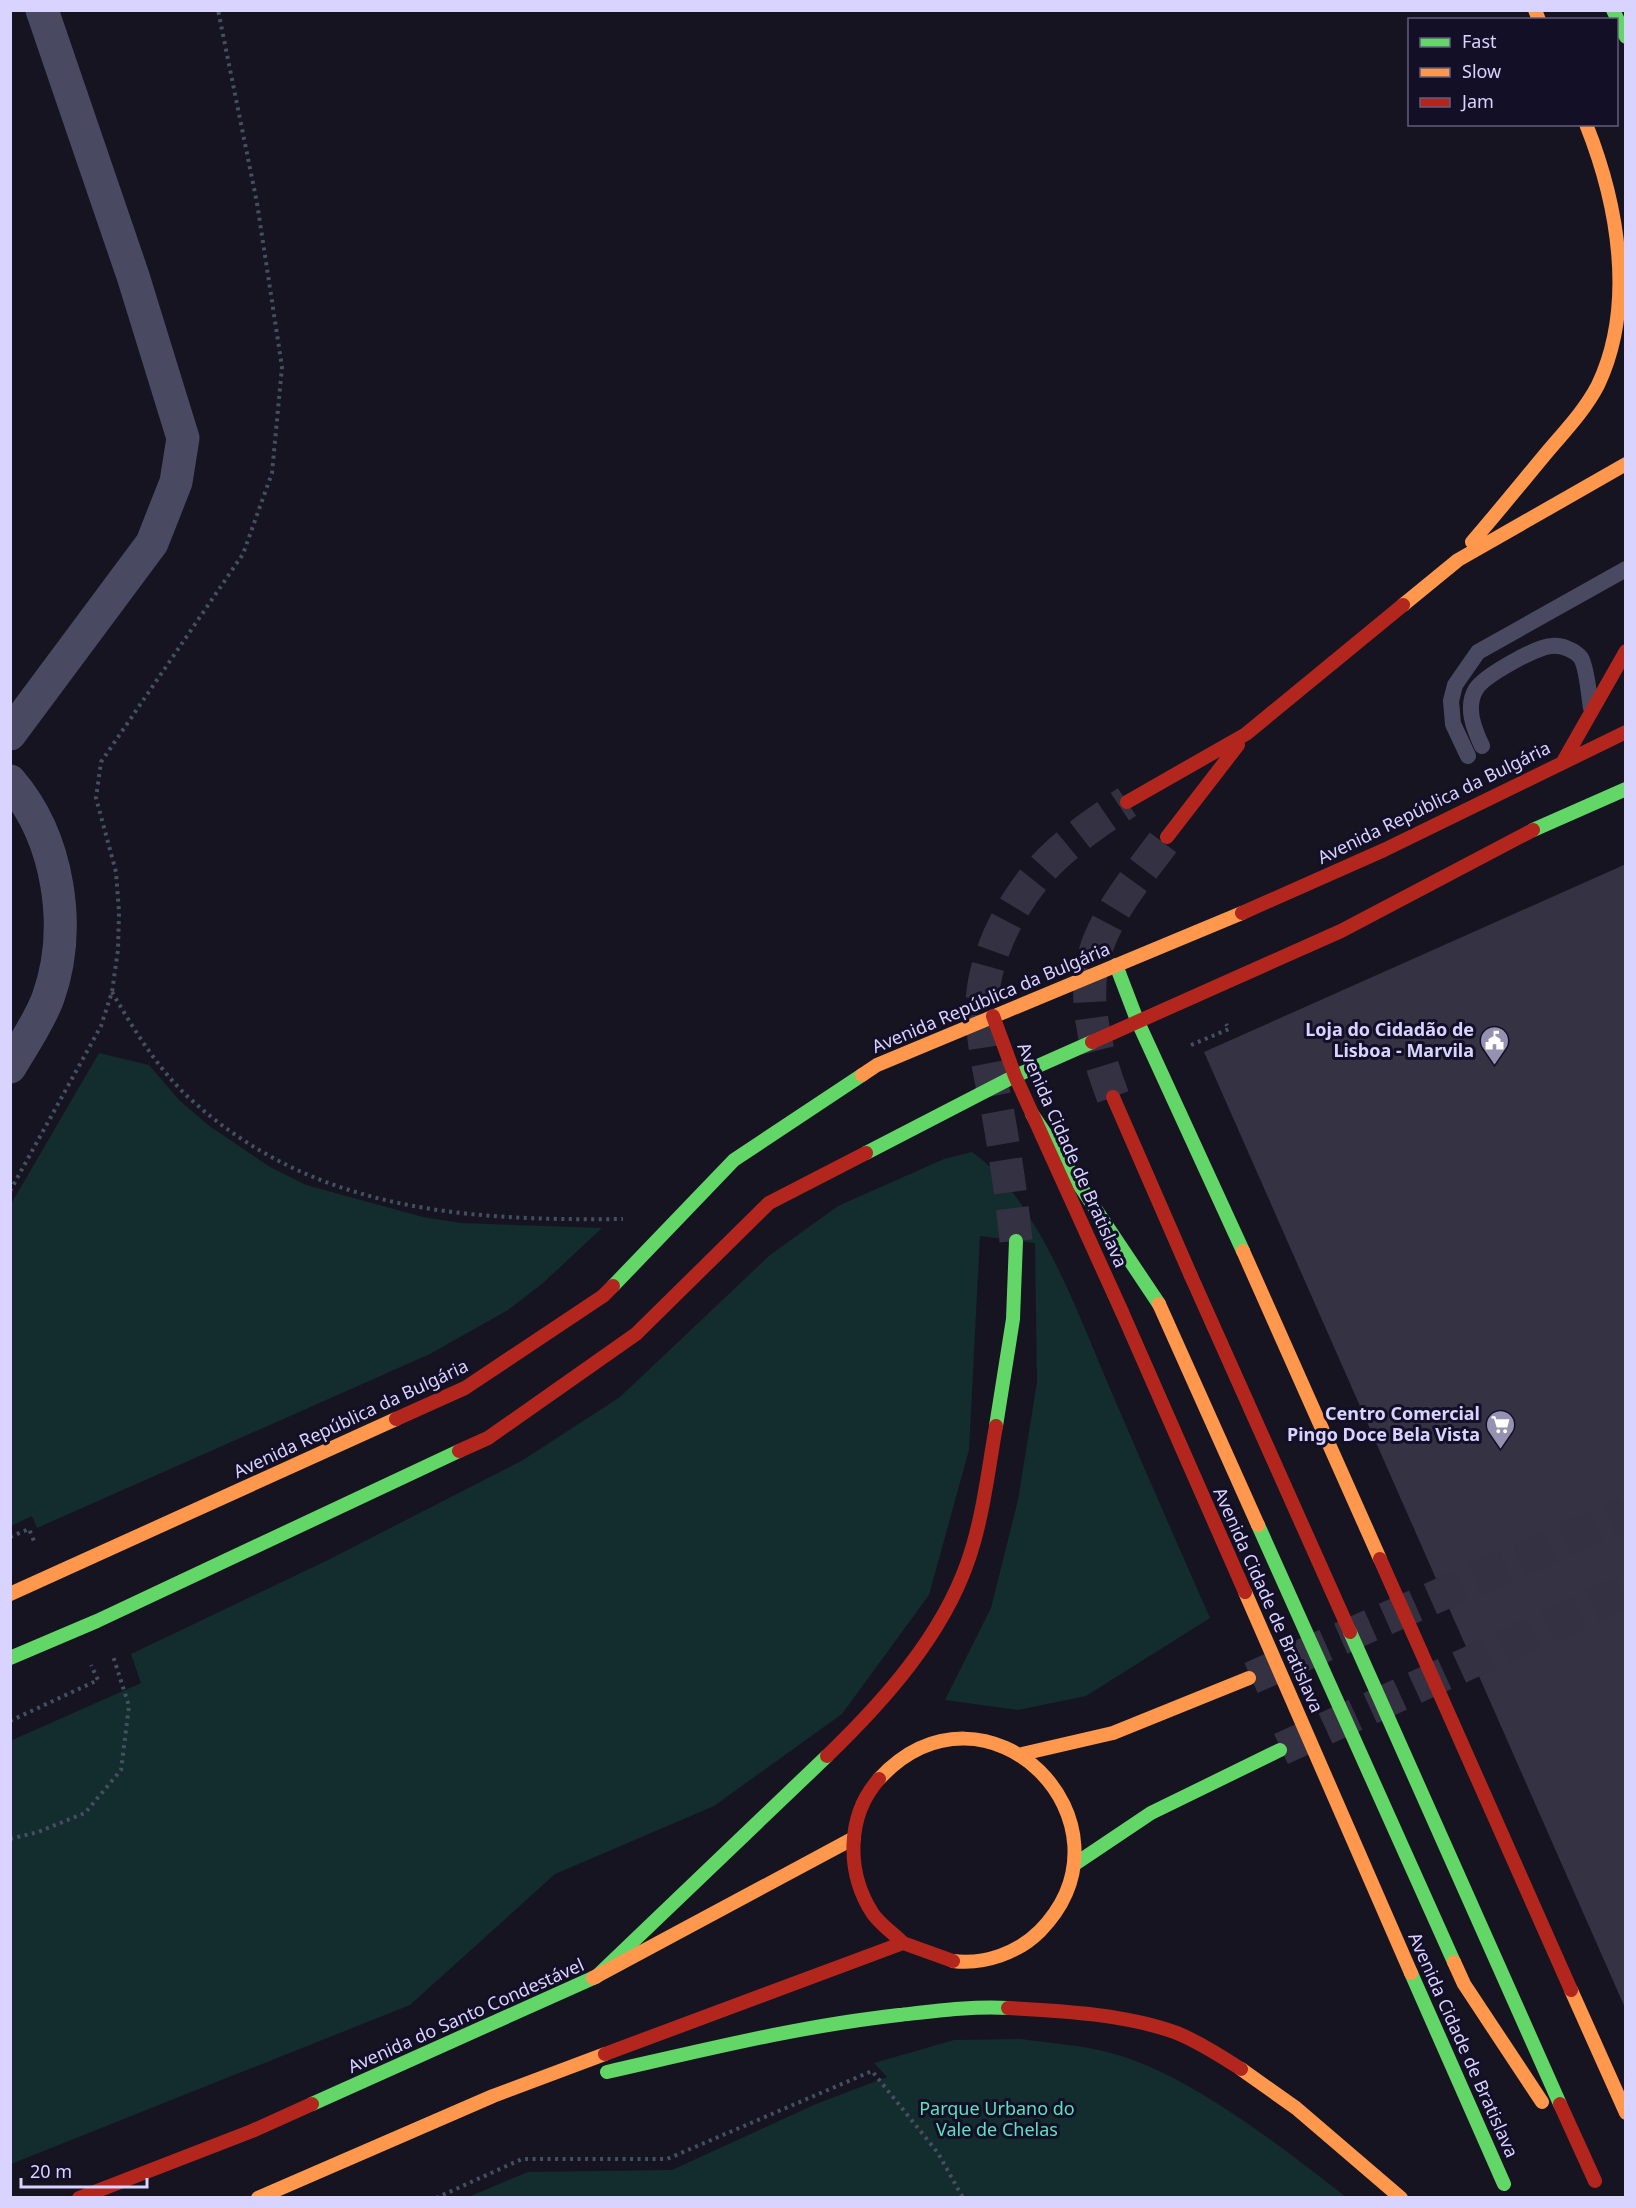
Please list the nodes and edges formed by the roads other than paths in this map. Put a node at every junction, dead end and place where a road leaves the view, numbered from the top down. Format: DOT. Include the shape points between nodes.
graph roads {
  1 [pos="42,10"];
  2 [pos="1618,20"];
  3 [pos="1626,37"];
  4 [pos="1587,126"];
  5 [pos="1626,464"];
  6 [pos="1458,560"];
  7 [pos="1626,569"];
  8 [pos="1626,651"];
  9 [pos="1592,712"];
  10 [pos="1626,732"];
  11 [pos="10,734"];
  12 [pos="1246,734"];
  13 [pos="1564,759"];
  14 [pos="10,781"];
  15 [pos="1626,789"];
  16 [pos="1127,802"];
  17 [pos="1167,837"];
  18 [pos="1116,965"];
  19 [pos="993,1016"];
  20 [pos="1137,1020"];
  21 [pos="10,1067"];
  22 [pos="1015,1076"];
  23 [pos="1113,1097"];
  24 [pos="1032,1114"];
  25 [pos="1016,1241"];
  26 [pos="10,1594"];
  27 [pos="10,1658"];
  28 [pos="1249,1678"];
  29 [pos="1280,1750"];
  30 [pos="1022,1754"];
  31 [pos="854,1838"];
  32 [pos="1075,1864"];
  33 [pos="903,1943"];
  34 [pos="596,1977"];
  35 [pos="493,2096"];
  36 [pos="1626,2113"];
  37 [pos="1595,2181"];
  38 [pos="79,2198"];
  39 [pos="258,2198"];
  40 [pos="1401,2198"];
  41 [pos="1510,2198"];
  42 [pos="1601,2198"];
  1 -- 11 [label="street" via="133,276 183,438 176,482 152,543"];
  2 -- 3 [label="main road"];
  4 -- 6 [label="main road" via="1611,190 1620,233 1616,332 1603,374 1579,414"];
  5 -- 6 [label="main road"];
  6 -- 12 [label="main road"];
  7 -- 9 [label="lane" via="1478,652 1455,685 1451,701 1453,724 1475,751 1475,690 1482,681 1552,645 1569,648 1581,659"];
  8 -- 9 [label="main road"];
  9 -- 13 [label="main road"];
  10 -- 13 [label="main road, Avenida República da Bulgária"];
  12 -- 16 [label="main road"];
  12 -- 17 [label="main road"];
  13 -- 18 [label="main road, Avenida República da Bulgária" via="1384,850"];
  14 -- 21 [label="street" via="46,840 58,890 60,955 48,999"];
  15 -- 20 [label="main road" via="1521,836 1341,932"];
  18 -- 19 [label="main road, Avenida República da Bulgária"];
  18 -- 20 [label="main road"];
  19 -- 22 [label="main road, Avenida Cidade de Bratislava"];
  19 -- 26 [label="main road, Avenida República da Bulgária" via="877,1065 734,1160 603,1296 465,1388"];
  20 -- 22 [label="main road"];
  20 -- 36 [label="main road, bridge"];
  22 -- 24 [label="main road, Avenida Cidade de Bratislava"];
  22 -- 27 [label="main road" via="769,1203 636,1334 488,1438"];
  23 -- 37 [label="main road, bridge"];
  24 -- 37 [label="main road, bridge" via="1159,1304 1464,1983"];
  24 -- 41 [label="main road, Avenida Cidade de Bratislava, bridge"];
  25 -- 34 [label="main road" via="1013,1318 984,1498 968,1561 939,1623 902,1675 831,1752"];
  28 -- 30 [label="main road" via="1113,1733"];
  29 -- 32 [label="main road" via="1151,1813"];
  30 -- 31 [label="main road" via="988,1740 951,1738 915,1749 885,1771 863,1802"];
  30 -- 32 [label="main road" via="1047,1774 1065,1801 1074,1832"];
  31 -- 33 [label="main road" via="856,1878 873,1914"];
  31 -- 34 [label="main road, Avenida do Santo Condestável"];
  32 -- 33 [label="main road" via="1067,1895 1049,1922 1025,1944 996,1957 964,1962 932,1957"];
  33 -- 35 [label="main road"];
  34 -- 38 [label="main road, Avenida do Santo Condestável" via="252,2131"];
  35 -- 39 [label="main road"];
  35 -- 40 [label="main road" via="825,2026 935,2011 1033,2008 1099,2014 1177,2033 1237,2066 1294,2105"];
  37 -- 42 [label="main road"];
}
